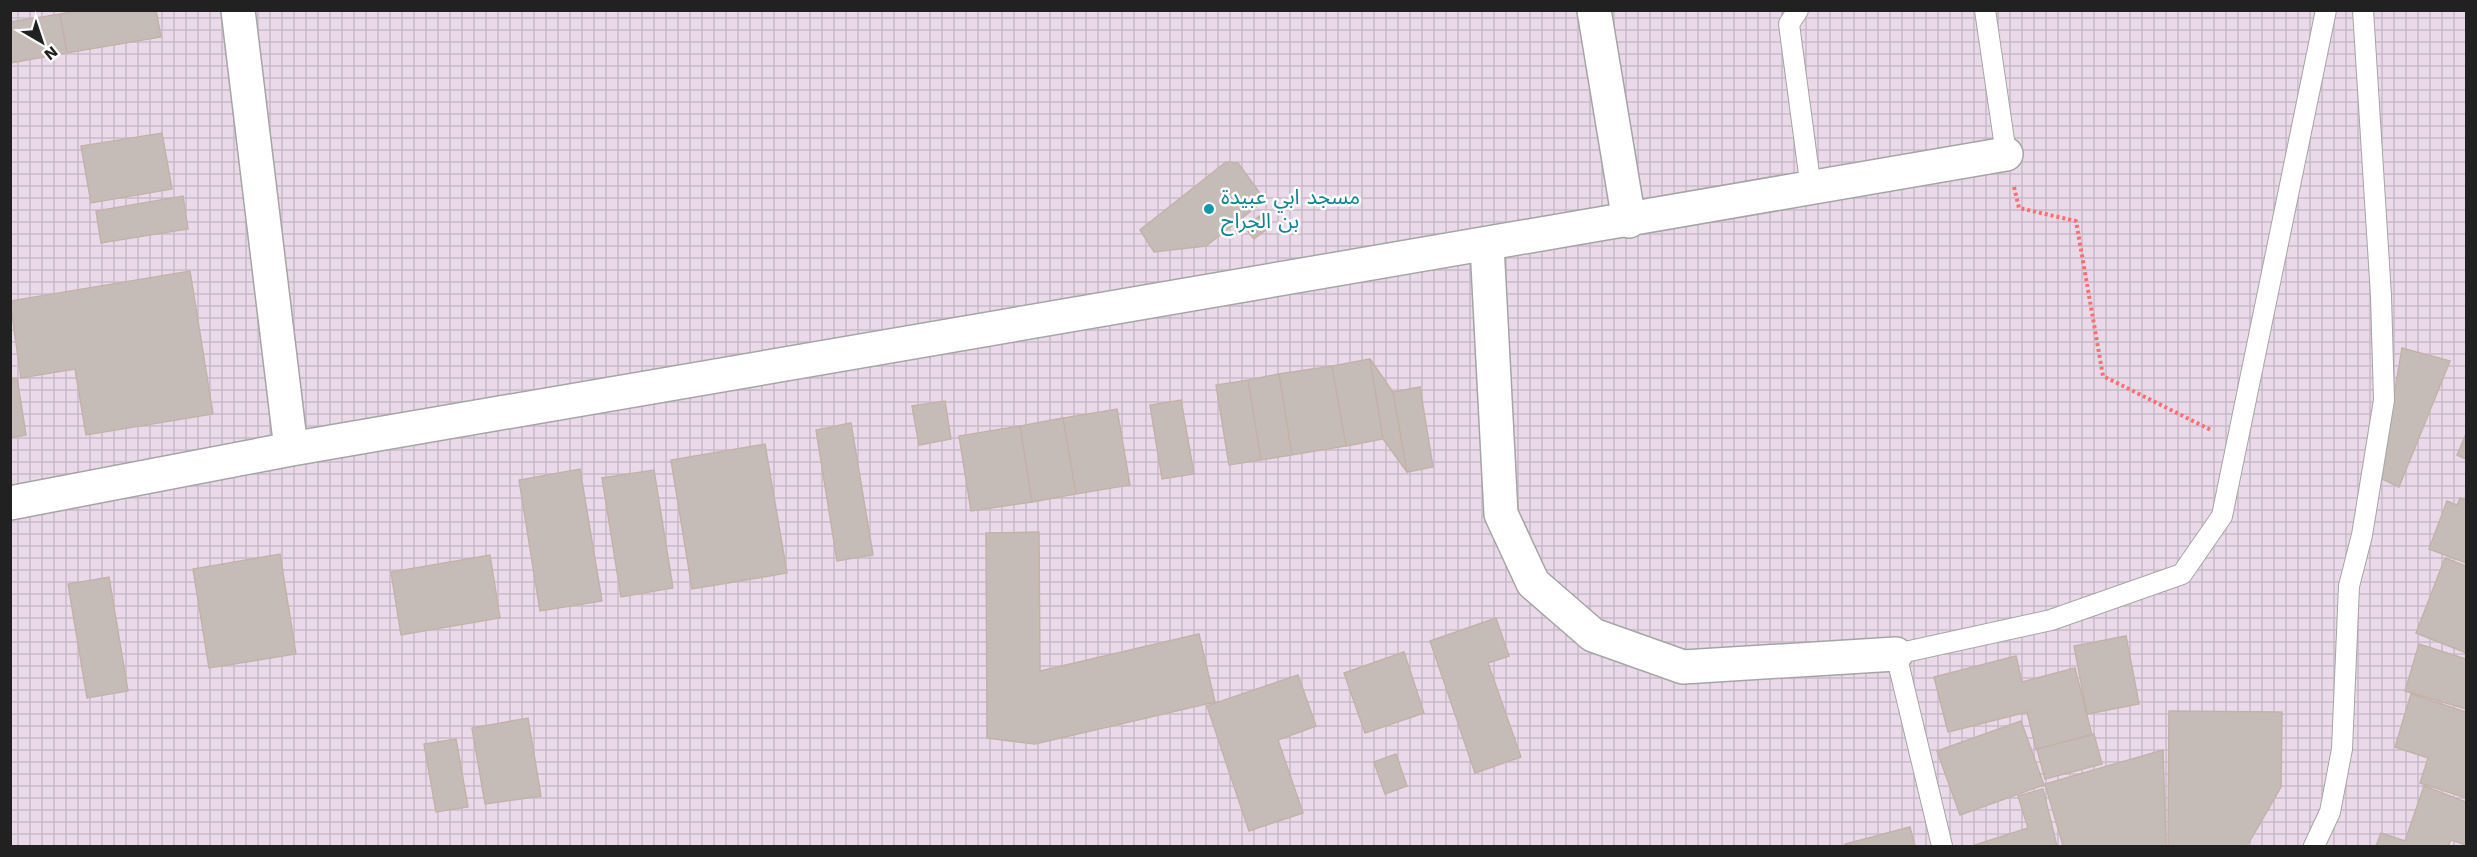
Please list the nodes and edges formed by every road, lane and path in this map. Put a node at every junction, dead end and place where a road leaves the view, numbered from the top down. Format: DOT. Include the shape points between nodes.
graph roads {
  1 [pos="238,10"];
  2 [pos="1594,10"];
  3 [pos="1798,10"];
  4 [pos="1985,10"];
  5 [pos="2325,10"];
  6 [pos="2363,10"];
  7 [pos="2006,154"];
  8 [pos="1811,189"];
  9 [pos="1629,221"];
  10 [pos="1487,245"];
  11 [pos="2237,442"];
  12 [pos="291,449"];
  13 [pos="10,504"];
  14 [pos="1896,654"];
  15 [pos="1942,846"];
  16 [pos="2314,846"];
  1 -- 12 [label="street"];
  2 -- 9 [label="street"];
  3 -- 8 [label="lane" via="1789,24"];
  4 -- 7 [label="lane"];
  5 -- 11 [label="lane"];
  6 -- 16 [label="lane" via="2384,400 2362,535 2349,586 2342,749 2330,812"];
  7 -- 8 [label="street"];
  7 -- 11 [label="path" via="2019,207 2076,221 2103,376"];
  8 -- 9 [label="street"];
  9 -- 10 [label="street"];
  10 -- 12 [label="street"];
  10 -- 14 [label="street" via="1501,514 1533,583 1593,635 1683,667"];
  11 -- 14 [label="lane" via="2222,516 2182,574 2051,620"];
  12 -- 13 [label="street"];
  14 -- 15 [label="lane"];
}
